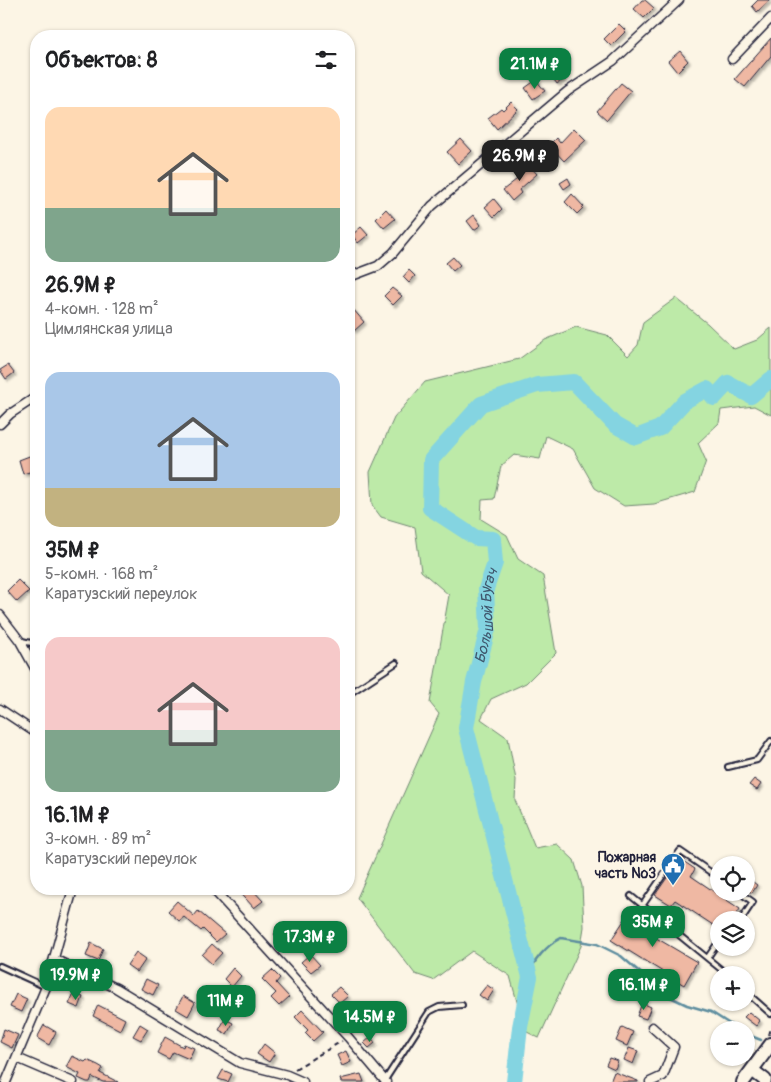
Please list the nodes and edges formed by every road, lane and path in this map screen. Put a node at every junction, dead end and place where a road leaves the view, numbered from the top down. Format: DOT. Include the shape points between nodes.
graph roads {
  1 [pos="679,0"];
  2 [pos="771,18"];
  3 [pos="732,59"];
  4 [pos="355,275"];
  5 [pos="30,401"];
  6 [pos="0,424"];
  7 [pos="0,615"];
  8 [pos="20,641"];
  9 [pos="30,643"];
  10 [pos="30,659"];
  11 [pos="396,663"];
  12 [pos="355,690"];
  13 [pos="0,709"];
  14 [pos="30,729"];
  15 [pos="771,740"];
  16 [pos="728,767"];
  17 [pos="710,872"];
  18 [pos="70,895"];
  19 [pos="218,895"];
  20 [pos="631,896"];
  21 [pos="752,901"];
  22 [pos="642,906"];
  23 [pos="747,911"];
  24 [pos="710,954"];
  25 [pos="708,957"];
  26 [pos="54,959"];
  27 [pos="0,966"];
  28 [pos="718,966"];
  29 [pos="46,987"];
  30 [pos="755,1000"];
  31 [pos="462,1006"];
  32 [pos="771,1014"];
  33 [pos="652,1027"];
  34 [pos="348,1037"];
  35 [pos="771,1044"];
  36 [pos="18,1058"];
  37 [pos="752,1070"];
  38 [pos="287,1074"];
  39 [pos="766,1079"];
  40 [pos="385,1081"];
  41 [pos="6,1082"];
  42 [pos="73,1082"];
  43 [pos="303,1082"];
  44 [pos="650,1082"];
  45 [pos="743,1082"];
  1 -- 4 [label="street" via="613,61 568,91 432,206 378,266"];
  2 -- 3 [label="street"];
  5 -- 6 [label="street"];
  7 -- 8 [label="street"];
  8 -- 9 [label="lane"];
  8 -- 10 [label="street"];
  11 -- 12 [label="lane"];
  13 -- 14 [label="street"];
  15 -- 16 [label="lane" via="756,760"];
  17 -- 22 [label="lane" via="680,851"];
  18 -- 26 [label="street"];
  19 -- 34 [label="street"];
  20 -- 22 [label="lane"];
  21 -- 23 [label="lane"];
  22 -- 25 [label="lane"];
  24 -- 25 [label="lane"];
  25 -- 28 [label="lane"];
  26 -- 29 [label="street"];
  26 -- 38 [label="street" via="116,988 240,1063"];
  27 -- 29 [label="lane"];
  29 -- 36 [label="street"];
  30 -- 32 [label="lane"];
  31 -- 40 [label="lane" via="439,1007 429,1012"];
  33 -- 44 [label="street" via="674,1047 663,1076"];
  34 -- 38 [label="path"];
  34 -- 40 [label="street"];
  35 -- 37 [label="main road"];
  36 -- 41 [label="street"];
  36 -- 42 [label="street"];
  37 -- 39 [label="main road"];
  37 -- 45 [label="main road"];
  38 -- 43 [label="street"];
}
